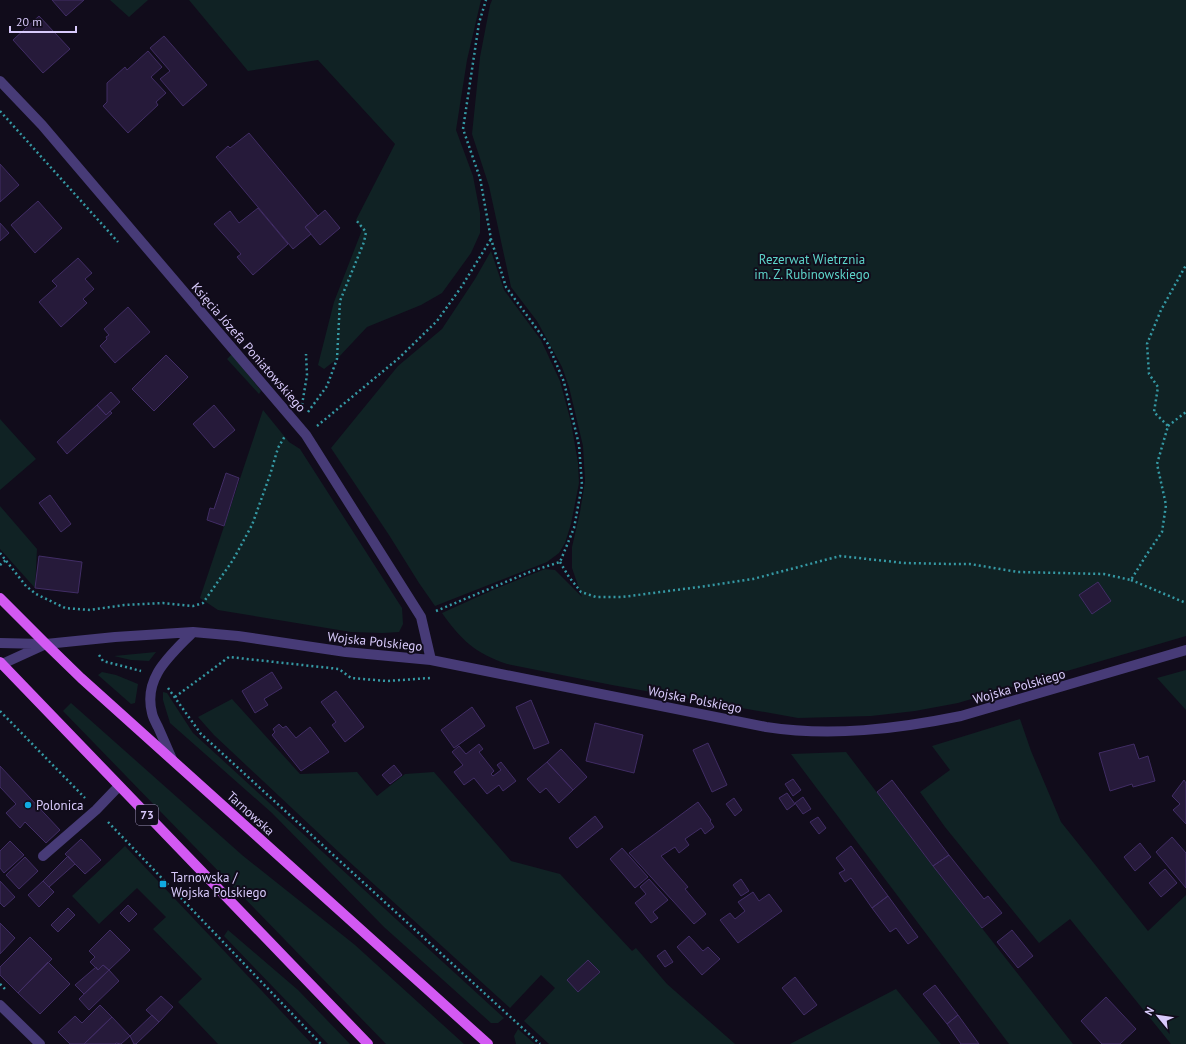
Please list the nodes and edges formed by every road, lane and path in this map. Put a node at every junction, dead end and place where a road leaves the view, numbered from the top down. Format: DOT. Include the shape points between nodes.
graph roads {
  1 [pos="486,0"];
  2 [pos="0,81"];
  3 [pos="356,220"];
  4 [pos="492,239"];
  5 [pos="1186,265"];
  6 [pos="306,354"];
  7 [pos="1186,412"];
  8 [pos="298,425"];
  9 [pos="1168,426"];
  10 [pos="287,433"];
  11 [pos="306,435"];
  12 [pos="0,553"];
  13 [pos="6,560"];
  14 [pos="560,562"];
  15 [pos="0,565"];
  16 [pos="1131,580"];
  17 [pos="0,598"];
  18 [pos="1186,603"];
  19 [pos="421,617"];
  20 [pos="193,632"];
  21 [pos="0,643"];
  22 [pos="46,644"];
  23 [pos="1186,650"];
  24 [pos="100,657"];
  25 [pos="431,660"];
  26 [pos="1,664"];
  27 [pos="143,671"];
  28 [pos="164,684"];
  29 [pos="0,711"];
  30 [pos="172,759"];
  31 [pos="119,786"];
  32 [pos="96,810"];
  33 [pos="43,856"];
  34 [pos="0,1005"];
  35 [pos="40,1044"];
  36 [pos="321,1044"];
  37 [pos="368,1044"];
  38 [pos="488,1044"];
  39 [pos="540,1044"];
  1 -- 4 [label="path" via="479,23 463,129 480,178"];
  2 -- 8 [label="street, Księcia Józefa Poniatowskiego" via="42,125"];
  3 -- 8 [label="path" via="366,232 340,301 337,359 327,386"];
  4 -- 11 [label="path" via="437,321 398,358"];
  4 -- 14 [label="path" via="506,287 548,344 564,382 579,445 582,485 574,528"];
  5 -- 9 [label="path" via="1161,310 1147,344 1150,374 1158,387 1154,412"];
  6 -- 8 [label="path" via="307,375"];
  7 -- 9 [label="path"];
  8 -- 11 [label="street, Księcia Józefa Poniatowskiego"];
  9 -- 16 [label="path" via="1157,464 1166,505 1162,532"];
  10 -- 13 [label="path" via="278,448 252,525 233,560 203,603 193,606 163,603 90,610 65,608 36,594 26,586"];
  11 -- 19 [label="street, Księcia Józefa Poniatowskiego"];
  12 -- 13 [label="path"];
  13 -- 15 [label="path"];
  14 -- 16 [label="path" via="581,592 596,597 622,597 753,579 840,556 904,563 970,564 1018,572 1104,574"];
  14 -- 19 [label="path"];
  16 -- 18 [label="path"];
  17 -- 22 [label="main road, Tarnowska"];
  19 -- 25 [label="street, Księcia Józefa Poniatowskiego"];
  20 -- 22 [label="street, Wojska Polskiego"];
  20 -- 25 [label="street, Wojska Polskiego"];
  20 -- 30 [label="street" via="160,668 150,687 152,714"];
  21 -- 22 [label="street, Wojska Polskiego"];
  22 -- 26 [label="street, Wojska Polskiego"];
  22 -- 30 [label="main road, Tarnowska"];
  23 -- 25 [label="street, Wojska Polskiego" via="961,716 925,724 881,729 809,731 766,726"];
  24 -- 27 [label="path" via="103,661"];
  26 -- 31 [label="main road, 73"];
  28 -- 39 [label="path" via="201,734"];
  29 -- 32 [label="path"];
  30 -- 38 [label="main road, Tarnowska"];
  31 -- 32 [label="street"];
  31 -- 37 [label="main road, 73"];
  32 -- 33 [label="street"];
  32 -- 36 [label="path"];
  34 -- 35 [label="street"];
}
